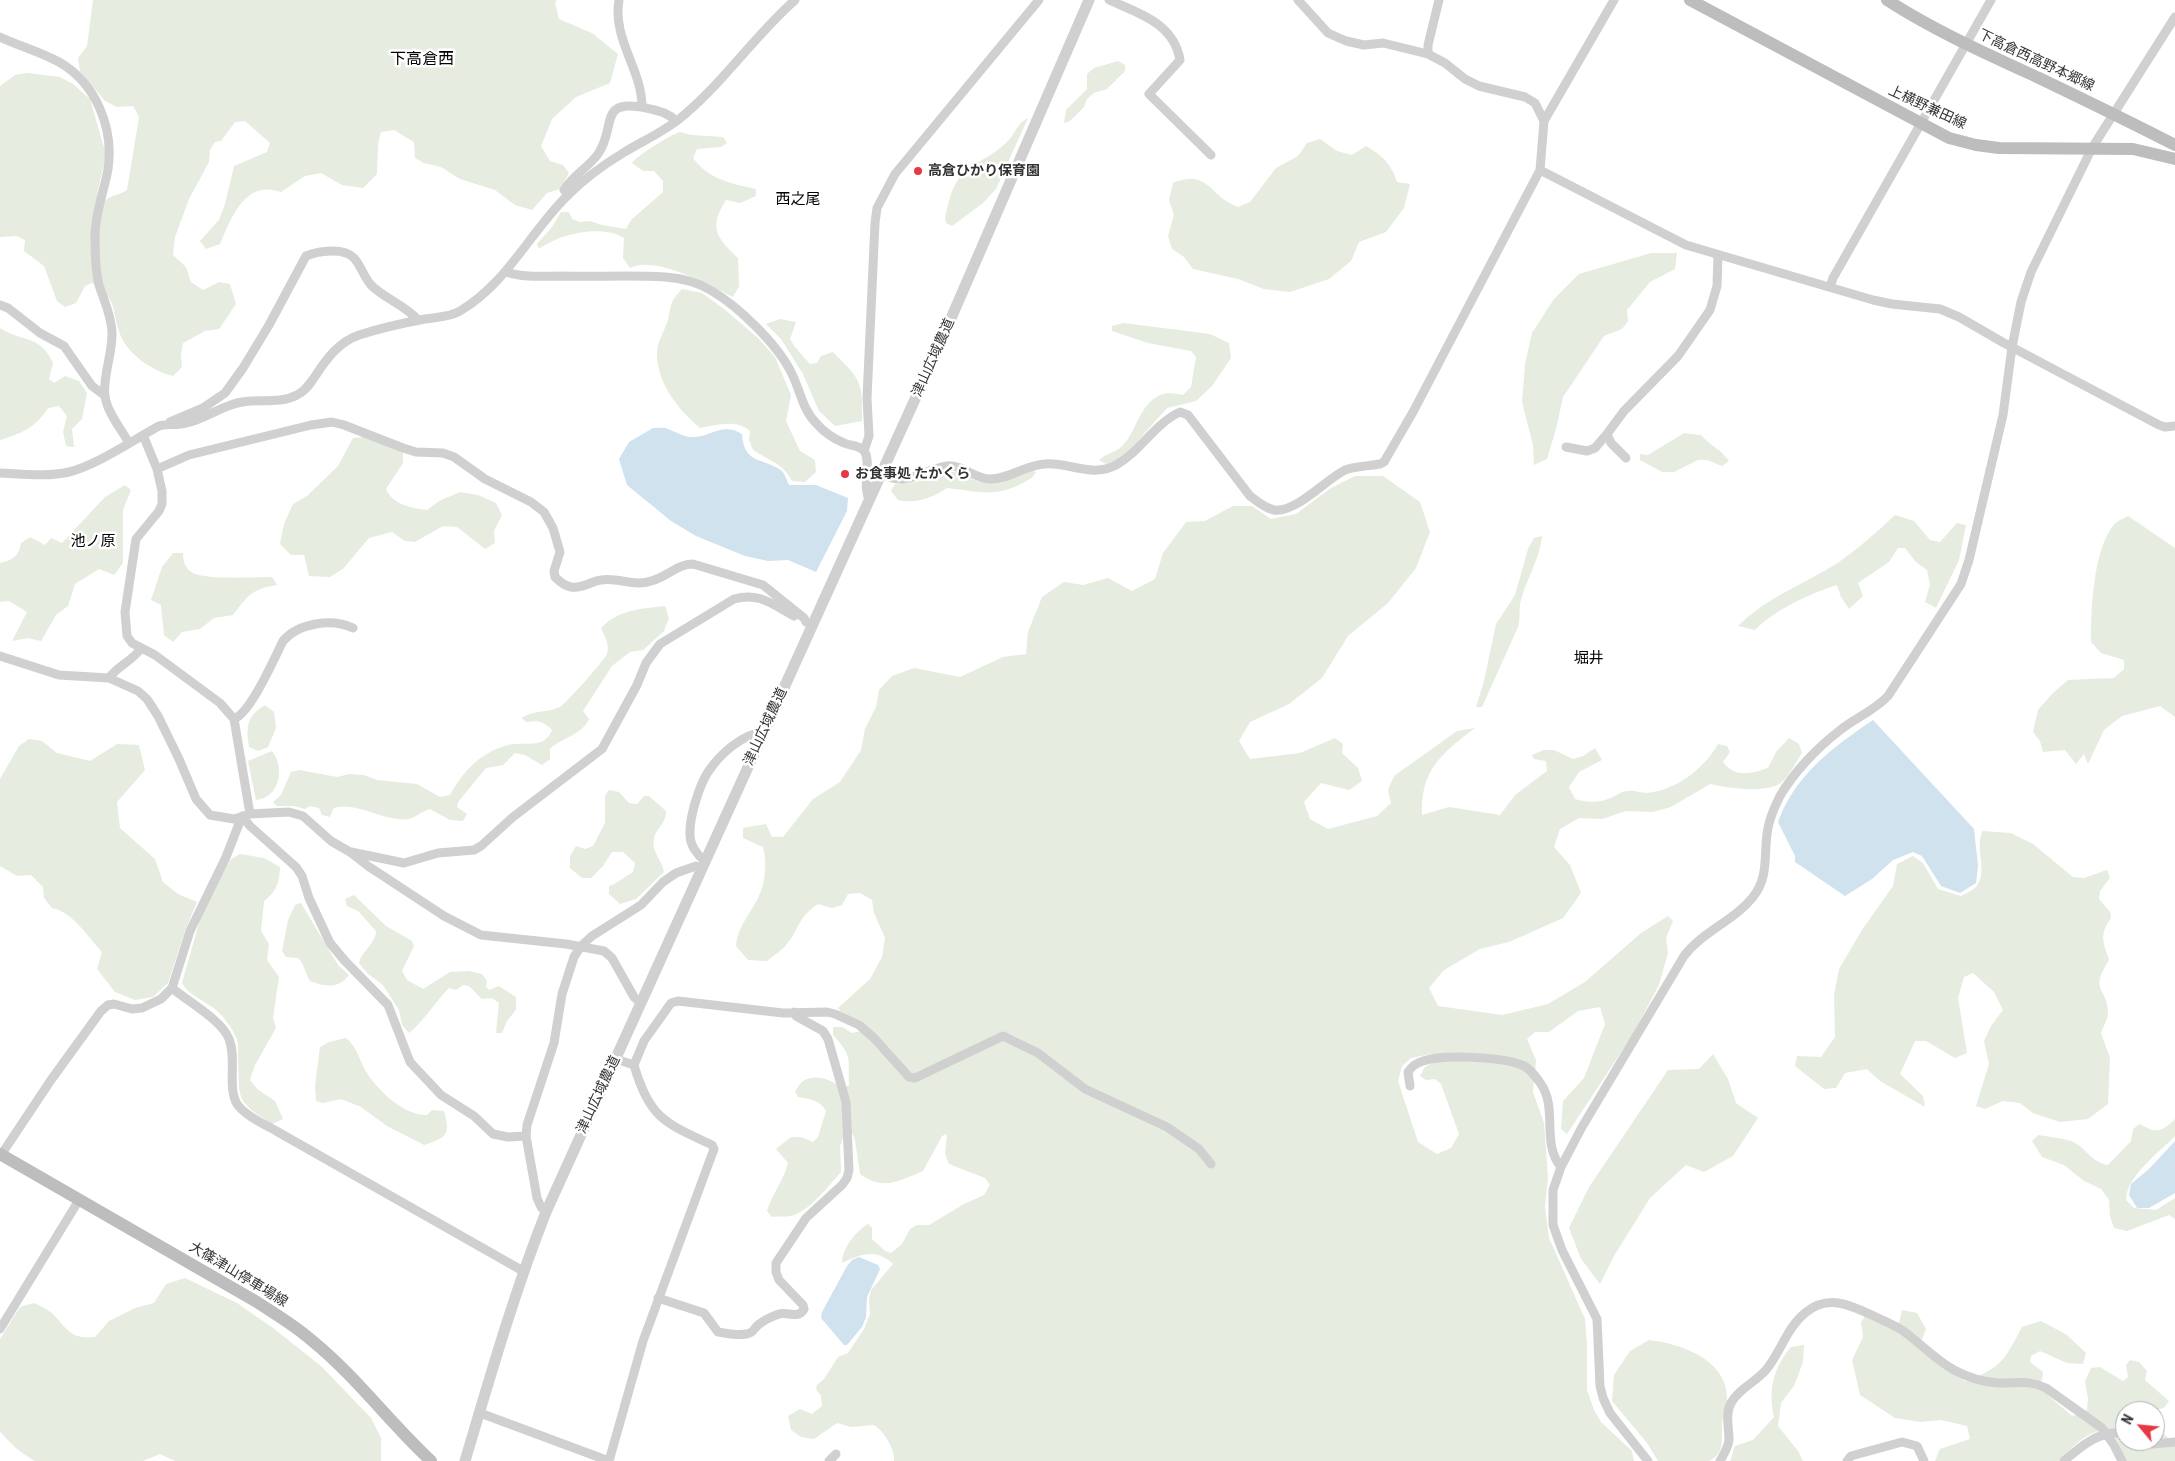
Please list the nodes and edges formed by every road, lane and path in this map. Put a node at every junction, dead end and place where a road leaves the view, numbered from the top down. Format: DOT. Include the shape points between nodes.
graph roads {
  1 [pos="619,0"];
  2 [pos="795,0"];
  3 [pos="1039,0"];
  4 [pos="1089,0"];
  5 [pos="1109,0"];
  6 [pos="1298,0"];
  7 [pos="1438,0"];
  8 [pos="1614,0"];
  9 [pos="1690,0"];
  10 [pos="1887,0"];
  11 [pos="1991,0"];
  12 [pos="2175,17"];
  13 [pos="0,37"];
  14 [pos="1967,45"];
  15 [pos="1428,54"];
  16 [pos="642,107"];
  17 [pos="2114,113"];
  18 [pos="676,121"];
  19 [pos="1544,121"];
  20 [pos="1920,124"];
  21 [pos="2175,145"];
  22 [pos="2092,148"];
  23 [pos="1211,155"];
  24 [pos="2175,159"];
  25 [pos="1540,170"];
  26 [pos="568,195"];
  27 [pos="1718,255"];
  28 [pos="506,272"];
  29 [pos="1830,287"];
  30 [pos="0,305"];
  31 [pos="418,320"];
  32 [pos="2012,347"];
  33 [pos="104,395"];
  34 [pos="167,424"];
  35 [pos="2175,426"];
  36 [pos="1607,434"];
  37 [pos="143,435"];
  38 [pos="129,443"];
  39 [pos="1566,447"];
  40 [pos="864,450"];
  41 [pos="1626,458"];
  42 [pos="157,469"];
  43 [pos="0,473"];
  44 [pos="881,474"];
  45 [pos="869,499"];
  46 [pos="810,624"];
  47 [pos="353,628"];
  48 [pos="140,648"];
  49 [pos="0,656"];
  50 [pos="109,678"];
  51 [pos="234,719"];
  52 [pos="764,732"];
  53 [pos="246,815"];
  54 [pos="350,852"];
  55 [pos="703,865"];
  56 [pos="581,946"];
  57 [pos="172,988"];
  58 [pos="641,1003"];
  59 [pos="794,1012"];
  60 [pos="616,1059"];
  61 [pos="634,1064"];
  62 [pos="1410,1086"];
  63 [pos="526,1136"];
  64 [pos="1,1154"];
  65 [pos="1211,1164"];
  66 [pos="1561,1167"];
  67 [pos="79,1200"];
  68 [pos="546,1212"];
  69 [pos="523,1270"];
  70 [pos="658,1298"];
  71 [pos="0,1329"];
  72 [pos="480,1413"];
  73 [pos="2107,1434"];
  74 [pos="2115,1434"];
  75 [pos="836,1454"];
  76 [pos="431,1461"];
  77 [pos="465,1461"];
  78 [pos="609,1461"];
  79 [pos="829,1461"];
  80 [pos="1648,1461"];
  81 [pos="1720,1461"];
  82 [pos="1847,1461"];
  83 [pos="1924,1461"];
  84 [pos="2064,1461"];
  85 [pos="2122,1461"];
  1 -- 16 [label="street" via="619,33 638,81"];
  2 -- 18 [label="street" via="710,92"];
  3 -- 40 [label="street" via="895,174 877,208 867,398 869,436"];
  4 -- 44 [label="street, 津山広域農道"];
  5 -- 23 [label="street" via="1156,21 1173,40 1180,60 1149,94"];
  6 -- 15 [label="street" via="1328,33 1346,41 1364,45 1383,44"];
  7 -- 15 [label="street"];
  8 -- 19 [label="street"];
  9 -- 20 [label="main road, 上横野兼田線"];
  10 -- 14 [label="main road, 下高倉西高野本郷線"];
  11 -- 14 [label="street"];
  12 -- 17 [label="street"];
  13 -- 33 [label="street" via="58,61 71,70 100,106 107,126 108,168 96,216 95,235 98,282 110,312 112,332"];
  14 -- 17 [label="main road, 下高倉西高野本郷線"];
  14 -- 20 [label="street"];
  15 -- 19 [label="street" via="1479,86 1535,103"];
  16 -- 18 [label="street" via="666,112"];
  16 -- 26 [label="street" via="624,104 612,112 603,146 570,178 564,190"];
  17 -- 21 [label="main road, 下高倉西高野本郷線"];
  17 -- 22 [label="street"];
  18 -- 26 [label="street" via="624,152"];
  19 -- 25 [label="street"];
  20 -- 22 [label="main road, 上横野兼田線" via="1949,138 1976,145"];
  20 -- 29 [label="street"];
  22 -- 24 [label="main road, 上横野兼田線" via="2133,148"];
  22 -- 32 [label="street" via="2031,272 2020,302"];
  25 -- 27 [label="street" via="1663,235"];
  25 -- 44 [label="street" via="1389,456 1380,464 1348,469 1290,507 1274,510 1250,496 1188,415 1180,412 1159,426 1116,465 1101,470 1045,464 995,479 979,478 953,466 903,480"];
  26 -- 28 [label="street"];
  27 -- 29 [label="street"];
  27 -- 36 [label="street" via="1717,286 1705,320 1670,366 1647,385"];
  28 -- 31 [label="street" via="459,313"];
  28 -- 40 [label="street" via="533,276 666,277 701,286 729,304 769,340 792,373 805,407 816,423 844,443"];
  29 -- 32 [label="street" via="1892,304 1940,309"];
  30 -- 33 [label="street" via="64,346 92,386"];
  31 -- 34 [label="street" via="357,336 343,343 330,355 307,388 288,399 242,402 184,424"];
  31 -- 34 [label="street" via="370,284 349,254 340,251 306,256 243,368 225,393 203,408"];
  32 -- 35 [label="street" via="2159,425"];
  32 -- 66 [label="street" via="2002,415 1961,584 1888,696 1879,706 1838,731 1796,774 1781,795 1767,829 1763,881 1742,910 1692,945 1684,956"];
  33 -- 38 [label="street"];
  34 -- 37 [label="street"];
  36 -- 39 [label="street" via="1587,452"];
  36 -- 41 [label="street"];
  37 -- 38 [label="street"];
  37 -- 42 [label="street"];
  38 -- 43 [label="street" via="70,472 52,475"];
  40 -- 45 [label="street" via="865,491"];
  42 -- 46 [label="street" via="189,455 332,422 409,450 454,457 485,479 531,502 544,512 553,528 560,552 555,577 569,587 577,588 608,579 649,582 683,564 693,564 763,585"];
  42 -- 48 [label="street" via="162,504 136,539 125,612 127,636"];
  44 -- 45 [label="street, 津山広域農道"];
  45 -- 46 [label="street, 津山広域農道"];
  46 -- 52 [label="street, 津山広域農道"];
  46 -- 54 [label="street" via="757,596 734,599 660,644 646,663 638,685 602,749 474,850 438,853 404,863"];
  47 -- 51 [label="street" via="339,623 298,629 290,634 283,641 252,700"];
  48 -- 50 [label="street"];
  48 -- 51 [label="street" via="155,655 220,703"];
  49 -- 50 [label="street" via="59,675"];
  50 -- 53 [label="street" via="147,699 179,758 191,790 210,815 234,819"];
  51 -- 53 [label="street"];
  52 -- 55 [label="street, 津山広域農道"];
  52 -- 55 [label="street" via="746,736 709,771 704,780 693,812 690,836"];
  53 -- 54 [label="street" via="295,813"];
  53 -- 57 [label="street" via="190,931"];
  53 -- 63 [label="street" via="250,826 302,876 330,943 388,1005 410,1062 441,1095 474,1116 494,1134"];
  54 -- 56 [label="street" via="444,916 481,935"];
  55 -- 56 [label="street" via="676,873 641,905"];
  55 -- 58 [label="street, 津山広域農道"];
  56 -- 58 [label="street" via="604,952 612,958"];
  56 -- 63 [label="street" via="568,972 556,1036"];
  57 -- 64 [label="street" via="161,999 142,1008 114,1004 100,1011"];
  57 -- 69 [label="street" via="220,1026 229,1038 234,1094 237,1104 247,1113"];
  58 -- 60 [label="street, 津山広域農道"];
  59 -- 61 [label="street" via="678,1001 671,1003 644,1041"];
  59 -- 65 [label="street" via="827,1012 848,1019 874,1038 914,1078 998,1037 1010,1038 1038,1053 1085,1089 1167,1127 1199,1150"];
  59 -- 70 [label="street" via="823,1031 828,1039 846,1102 848,1161 847,1178 806,1218 776,1263 779,1280 804,1310 797,1315 781,1313 744,1335 718,1332 704,1312"];
  60 -- 61 [label="street"];
  60 -- 68 [label="street, 津山広域農道"];
  61 -- 70 [label="street" via="640,1087 653,1110 671,1125 712,1145 714,1149"];
  62 -- 66 [label="street" via="1408,1072 1424,1060 1482,1058 1523,1065 1542,1085 1548,1103 1550,1140 1555,1160"];
  63 -- 68 [label="street" via="538,1198"];
  64 -- 67 [label="main road, 大篠津山停車場線"];
  66 -- 80 [label="street" via="1553,1190 1554,1225 1562,1250 1596,1319 1603,1398 1610,1413"];
  67 -- 71 [label="street"];
  67 -- 76 [label="main road, 大篠津山停車場線" via="257,1302 310,1338"];
  68 -- 69 [label="street, 津山広域農道"];
  69 -- 72 [label="street, 津山広域農道"];
  70 -- 78 [label="street"];
  72 -- 77 [label="street, 津山広域農道"];
  72 -- 78 [label="street"];
  73 -- 74 [label="street"];
  73 -- 81 [label="street" via="2096,1422 2036,1383 1985,1382 1969,1376 1942,1362 1892,1324 1853,1306 1833,1303 1806,1312 1790,1329 1769,1367 1735,1396 1728,1416 1728,1442"];
  73 -- 84 [label="street" via="2078,1448"];
  73 -- 85 [label="street"];
  75 -- 79 [label="street"];
  82 -- 83 [label="street" via="1851,1456 1902,1442 1917,1446"];
}
